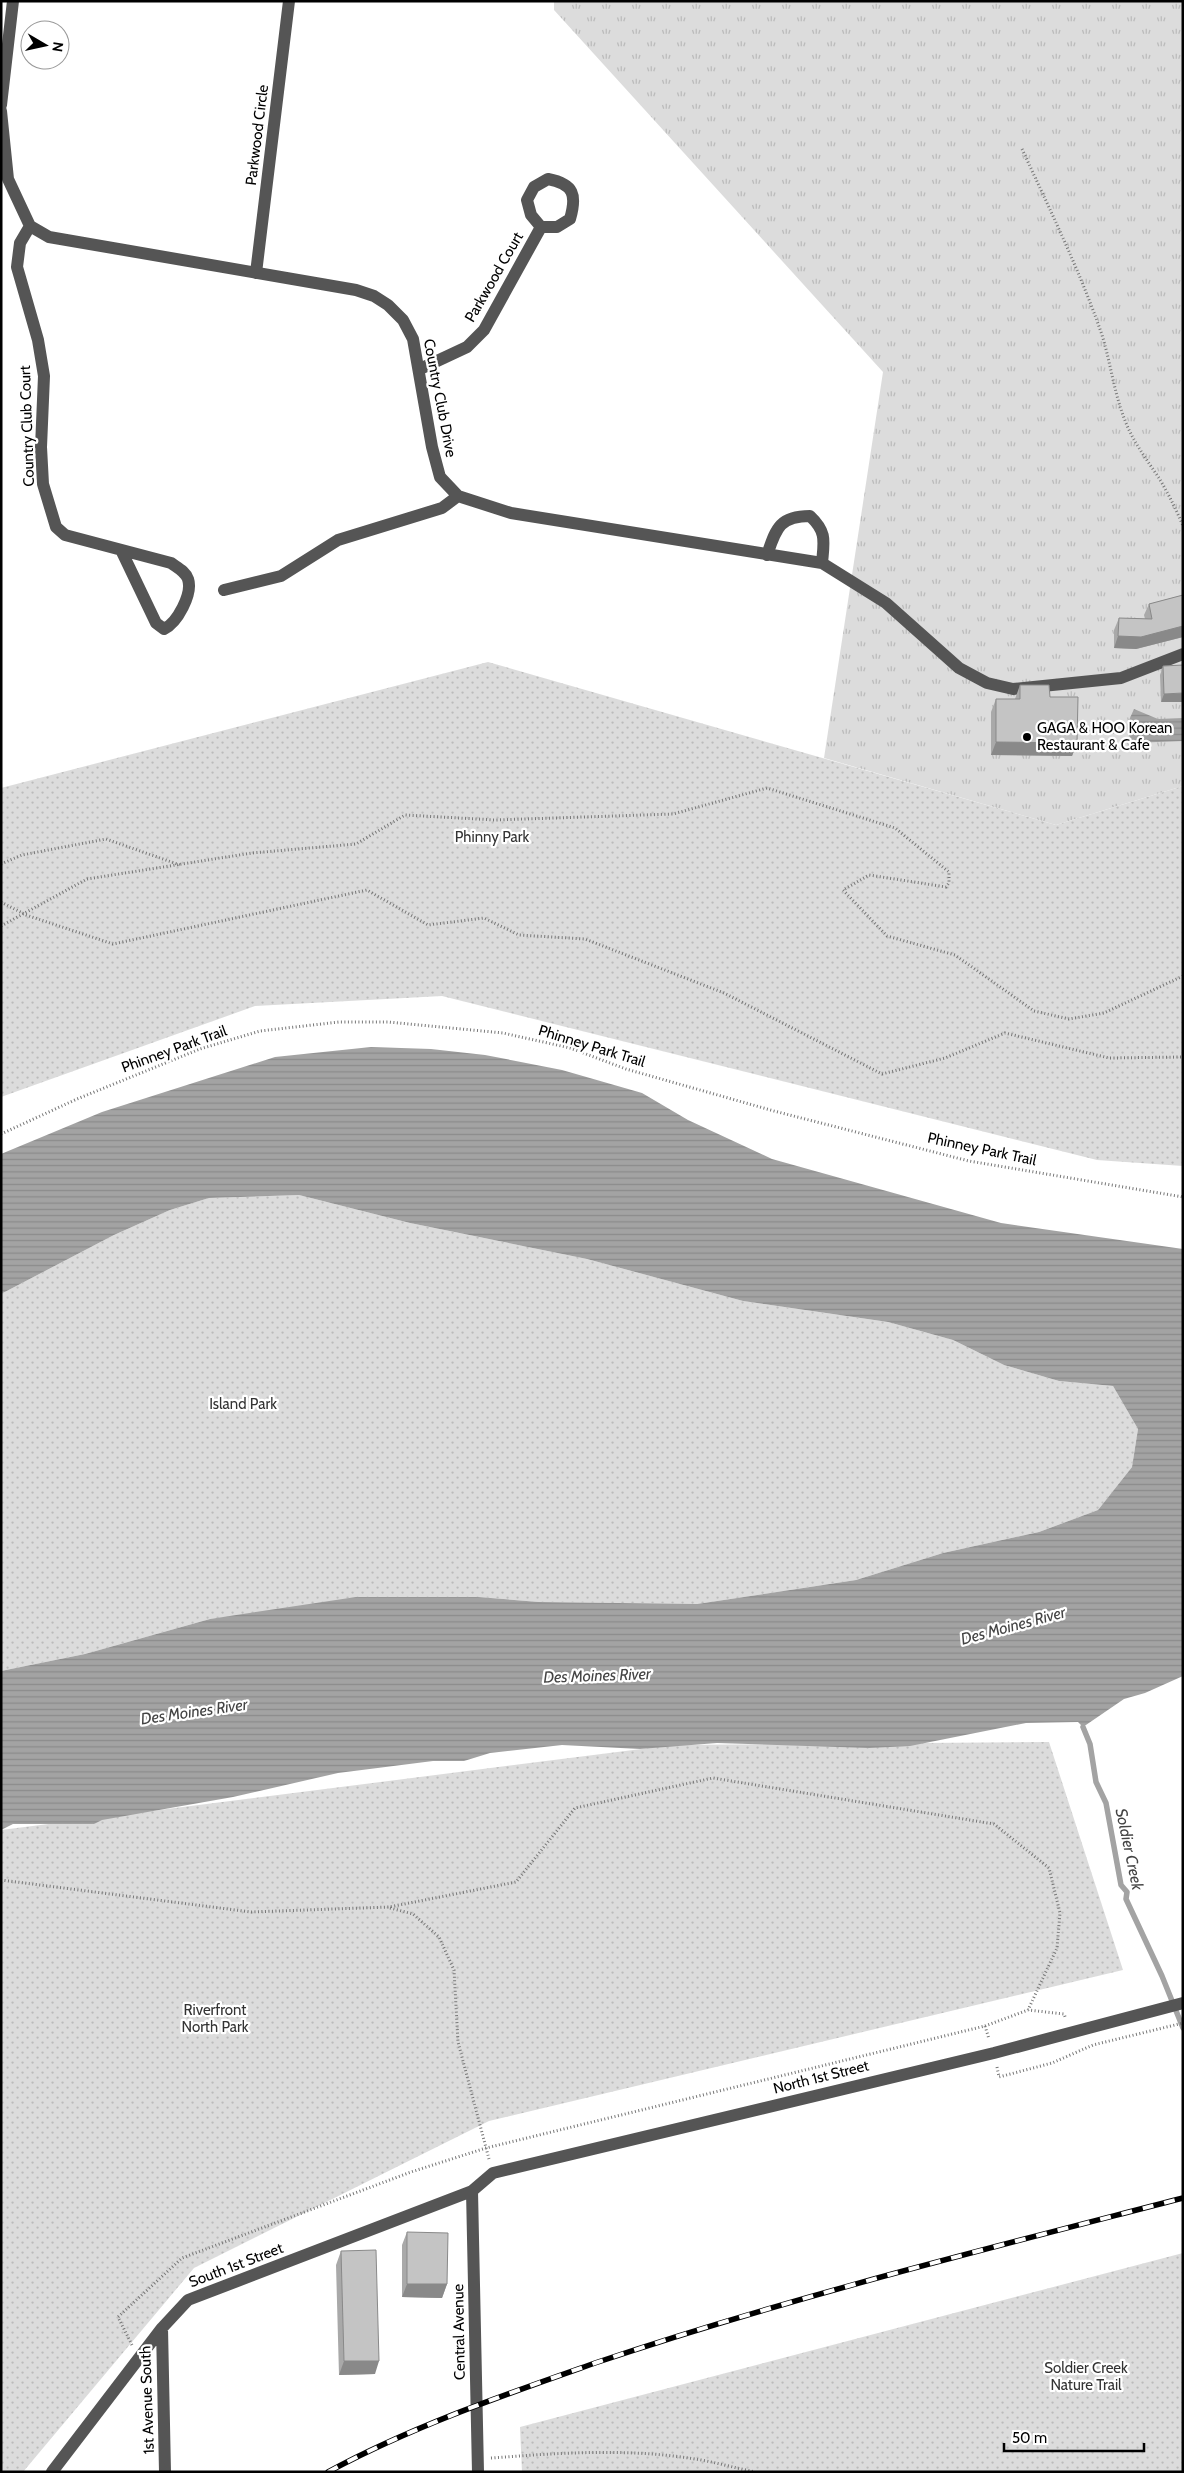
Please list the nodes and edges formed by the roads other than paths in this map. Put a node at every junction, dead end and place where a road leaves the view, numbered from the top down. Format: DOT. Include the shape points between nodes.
graph roads {
  1 [pos="13,1"];
  2 [pos="289,1"];
  3 [pos="1,106"];
  4 [pos="1,111"];
  5 [pos="30,226"];
  6 [pos="541,227"];
  7 [pos="256,273"];
  8 [pos="420,369"];
  9 [pos="458,496"];
  10 [pos="122,552"];
  11 [pos="767,555"];
  12 [pos="822,563"];
  13 [pos="224,590"];
  14 [pos="1183,654"];
  15 [pos="1183,2003"];
  16 [pos="472,2191"];
  17 [pos="162,2328"];
  18 [pos="52,2472"];
  19 [pos="166,2472"];
  20 [pos="478,2472"];
  1 -- 3 [label="street"];
  2 -- 7 [label="street, Parkwood Circle"];
  4 -- 5 [label="street" via="8,179"];
  5 -- 7 [label="street, Country Club Drive" via="49,237 72,242"];
  5 -- 10 [label="street, Country Club Court" via="20,243 17,267 38,340 44,376 41,447 43,484 49,509 56,527 65,535"];
  6 -- 8 [label="street, Parkwood Court" via="484,330 467,347"];
  7 -- 8 [label="street, Country Club Drive" via="374,296 403,320 414,339"];
  8 -- 9 [label="street, Country Club Drive" via="440,477"];
  9 -- 11 [label="street, Country Club Drive" via="511,513"];
  9 -- 13 [label="street" via="442,508 338,540 281,576"];
  10 -- 10 [label="street, Country Club Court" via="156,623 164,629 171,626 189,590 184,572 171,564"];
  11 -- 12 [label="street, Country Club Drive"];
  11 -- 12 [label="street" via="776,531 785,520 810,516 821,526 824,539"];
  12 -- 14 [label="street" via="886,603 959,668 996,685 1013,689 1121,678"];
  15 -- 16 [label="street, North 1st Street" via="493,2173"];
  16 -- 17 [label="street, South 1st Street" via="188,2300"];
  16 -- 20 [label="street, Central Avenue"];
  17 -- 18 [label="street, South 1st Street"];
  17 -- 19 [label="street, 1st Avenue South"];
}
